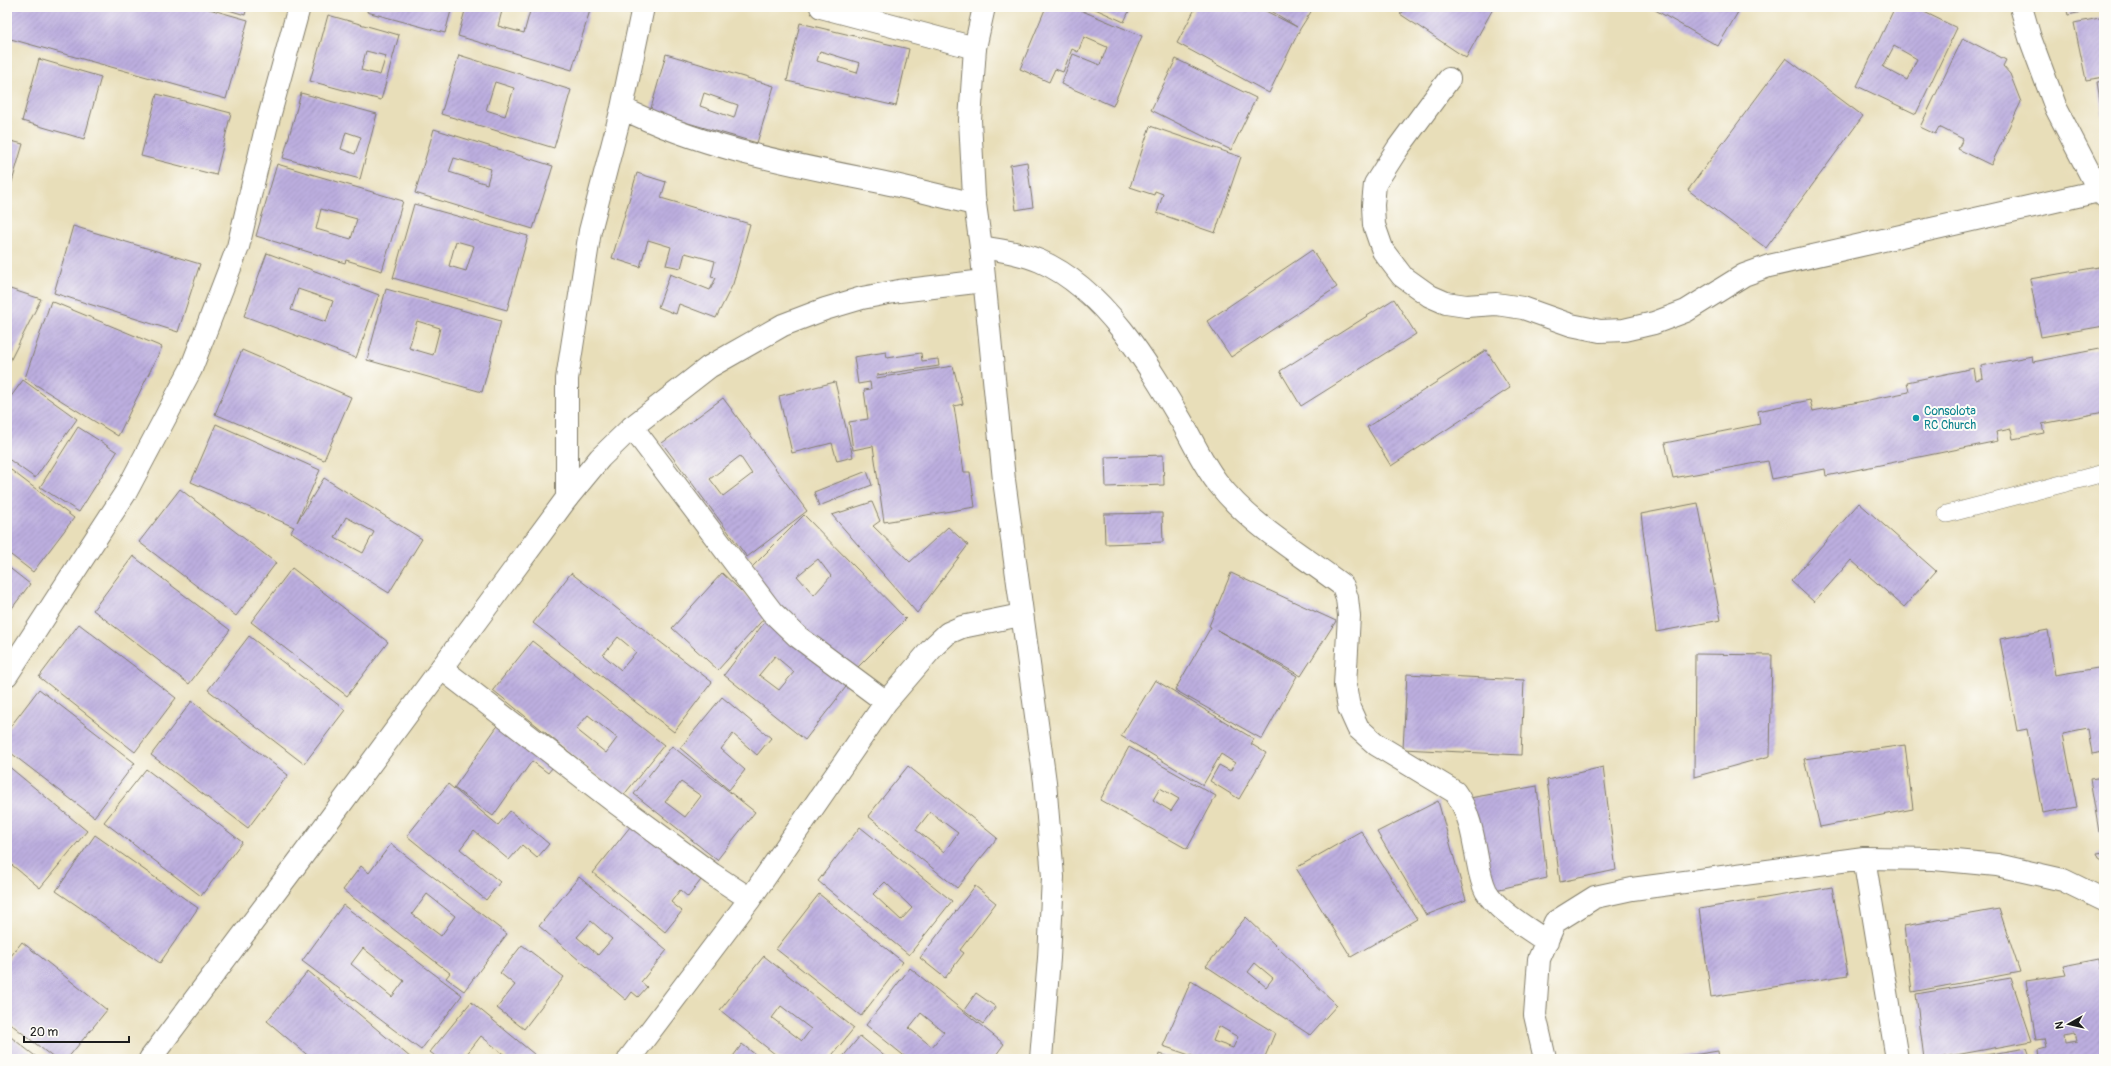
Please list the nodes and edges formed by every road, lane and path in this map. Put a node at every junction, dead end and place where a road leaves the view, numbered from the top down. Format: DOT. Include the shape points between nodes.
graph roads {
  1 [pos="299,7"];
  2 [pos="643,7"];
  3 [pos="821,7"];
  4 [pos="984,7"];
  5 [pos="2022,7"];
  6 [pos="974,48"];
  7 [pos="1449,80"];
  8 [pos="622,108"];
  9 [pos="2101,194"];
  10 [pos="975,204"];
  11 [pos="981,247"];
  12 [pos="984,281"];
  13 [pos="632,427"];
  14 [pos="2104,473"];
  15 [pos="567,498"];
  16 [pos="1947,514"];
  17 [pos="1021,615"];
  18 [pos="441,668"];
  19 [pos="7,674"];
  20 [pos="886,702"];
  21 [pos="1864,858"];
  22 [pos="750,899"];
  23 [pos="2104,900"];
  24 [pos="1547,942"];
  25 [pos="150,1059"];
  26 [pos="629,1059"];
  27 [pos="1040,1059"];
  28 [pos="1545,1059"];
  29 [pos="1897,1059"];
  1 -- 19 [label="street" via="266,128 238,247 191,368 126,492"];
  2 -- 8 [label="street"];
  3 -- 6 [label="street"];
  4 -- 6 [label="street"];
  5 -- 9 [label="street" via="2030,38 2056,108"];
  6 -- 10 [label="street" via="970,120"];
  7 -- 9 [label="street" via="1398,148 1375,184 1374,224 1383,251 1402,276 1430,296 1446,303 1466,306 1496,304 1523,308 1571,325 1600,331 1624,330 1654,323 1686,311 1744,275 1769,266"];
  8 -- 10 [label="street" via="661,127 749,154"];
  8 -- 15 [label="street" via="590,231 567,379"];
  10 -- 11 [label="street"];
  11 -- 12 [label="street"];
  11 -- 24 [label="street" via="1038,260 1069,277 1100,305 1140,353 1217,482 1254,522 1343,586 1349,616 1346,685 1349,708 1358,728 1383,749 1455,792 1463,804 1486,890 1499,906"];
  12 -- 13 [label="street" via="862,298 783,325 709,367"];
  12 -- 17 [label="street" via="1004,480"];
  13 -- 15 [label="street" via="600,458"];
  13 -- 20 [label="street" via="772,612 797,636"];
  14 -- 16 [label="lane"];
  15 -- 18 [label="street"];
  17 -- 20 [label="street" via="962,627 948,633"];
  17 -- 27 [label="street" via="1045,782 1053,877"];
  18 -- 22 [label="street" via="622,807"];
  18 -- 25 [label="street"];
  20 -- 22 [label="street"];
  21 -- 23 [label="street" via="1934,859 1997,865 2063,880"];
  21 -- 24 [label="street" via="1632,889 1595,897 1555,922"];
  21 -- 29 [label="street"];
  22 -- 26 [label="street"];
  24 -- 28 [label="street" via="1539,959 1536,1015"];
}
